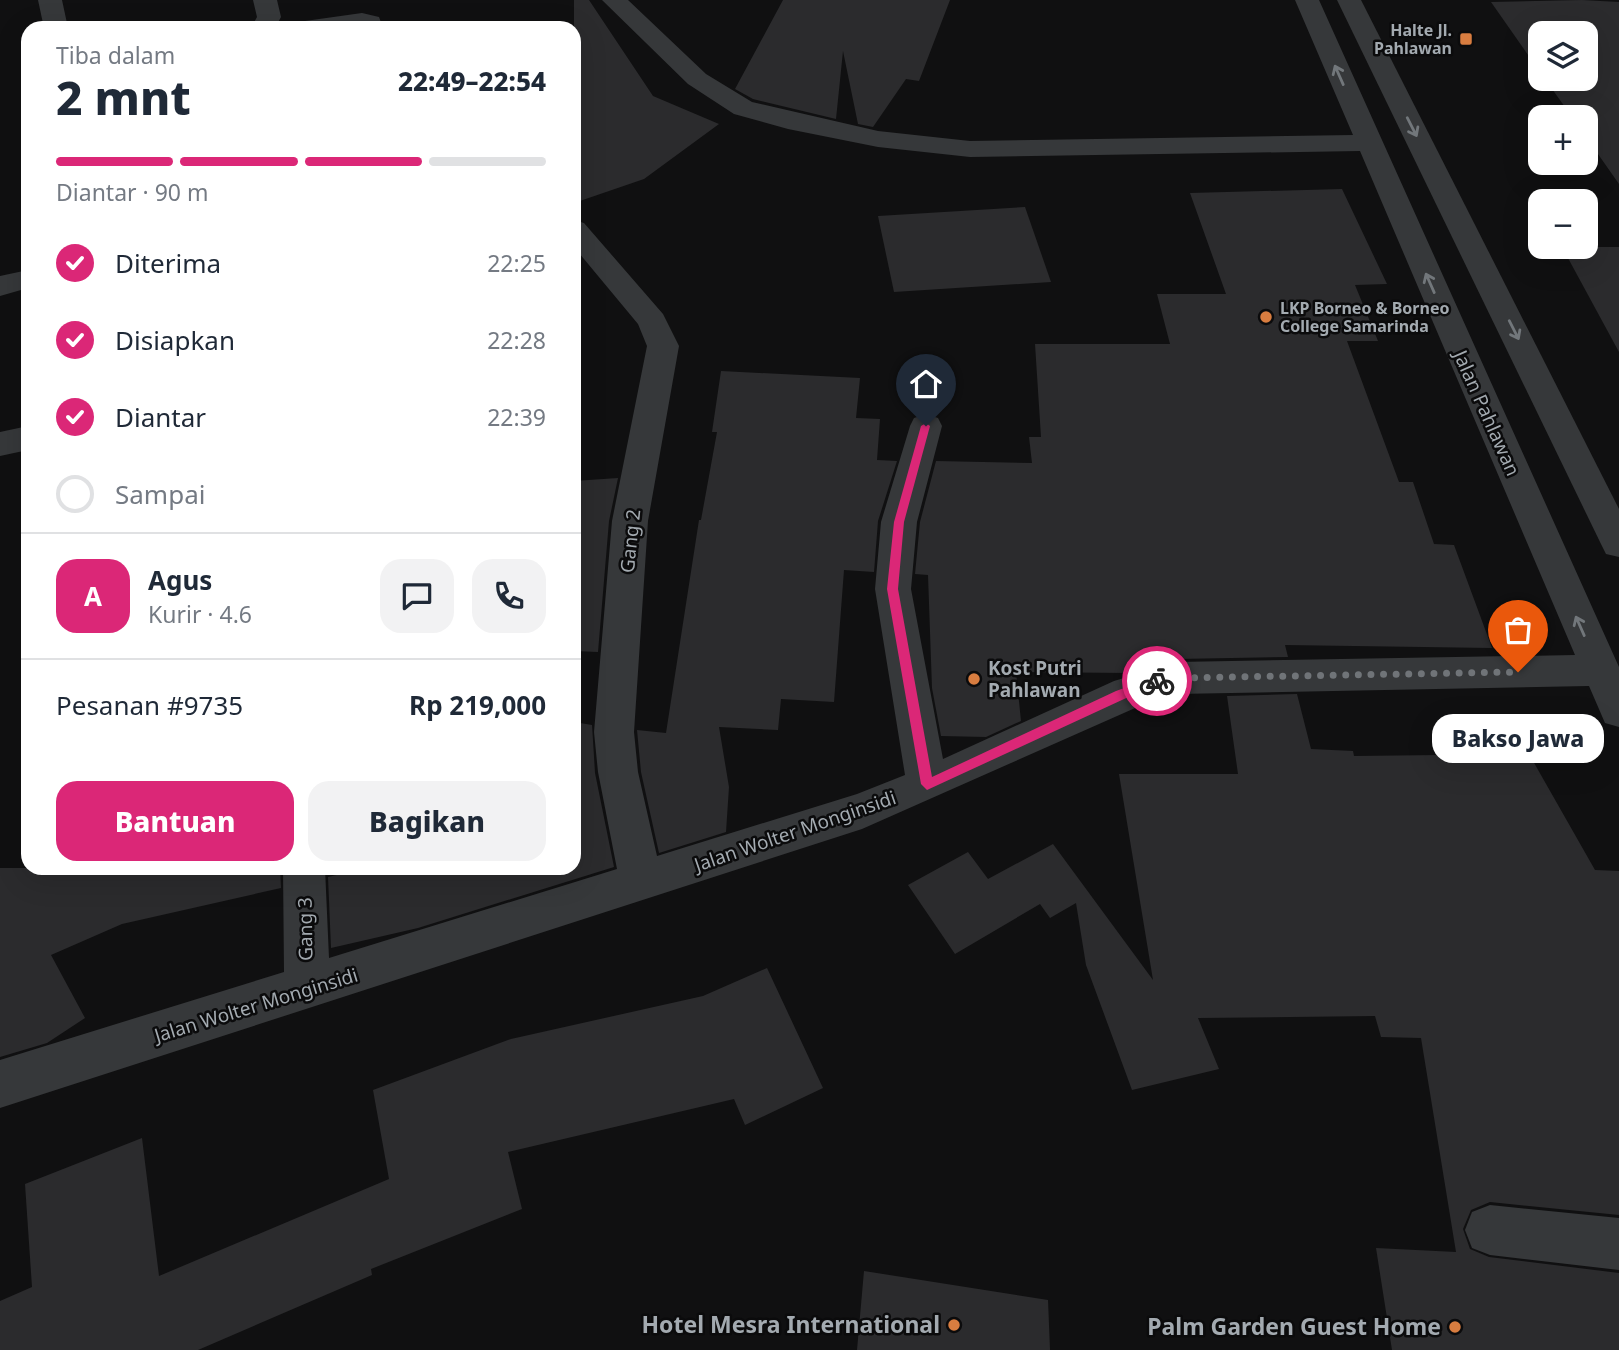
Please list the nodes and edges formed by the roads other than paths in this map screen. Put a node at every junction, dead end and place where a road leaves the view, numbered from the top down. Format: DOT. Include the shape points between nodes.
graph roads {
  1 [pos="50,0"];
  2 [pos="265,0"];
  3 [pos="614,0"];
  4 [pos="1307,0"];
  5 [pos="1349,0"];
  6 [pos="54,21"];
  7 [pos="267,21"];
  8 [pos="1369,143"];
  9 [pos="581,237"];
  10 [pos="21,281"];
  11 [pos="0,286"];
  12 [pos="926,426"];
  13 [pos="21,440"];
  14 [pos="0,444"];
  15 [pos="1619,544"];
  16 [pos="1599,670"];
  17 [pos="1619,710"];
  18 [pos="927,784"];
  19 [pos="304,875"];
  20 [pos="642,883"];
  21 [pos="307,989"];
  22 [pos="0,1084"];
  23 [pos="1490,1230"];
  24 [pos="1619,1244"];
  1 -- 6 [label="street"];
  2 -- 7 [label="street"];
  3 -- 8 [label="street" via="697,79 743,108 878,139 970,149"];
  8 -- 4 [label="street, Jalan Pahlawan, one-way"];
  5 -- 15 [label="street, one-way"];
  16 -- 8 [label="street, Jalan Pahlawan, one-way"];
  9 -- 20 [label="street, Gang 2" via="652,321 663,346 631,521 614,732"];
  10 -- 11 [label="street"];
  12 -- 18 [label="street" via="899,522 893,589"];
  13 -- 14 [label="street"];
  16 -- 17 [label="street, Jalan Pahlawan"];
  16 -- 18 [label="street, Jalan Wolter Monginsidi" via="1157,681"];
  18 -- 20 [label="street, Jalan Wolter Monginsidi" via="862,811"];
  19 -- 21 [label="street, Gang 3"];
  20 -- 21 [label="street, Jalan Wolter Monginsidi"];
  21 -- 22 [label="street, Jalan Wolter Monginsidi"];
  23 -- 24 [label="street"];
}
